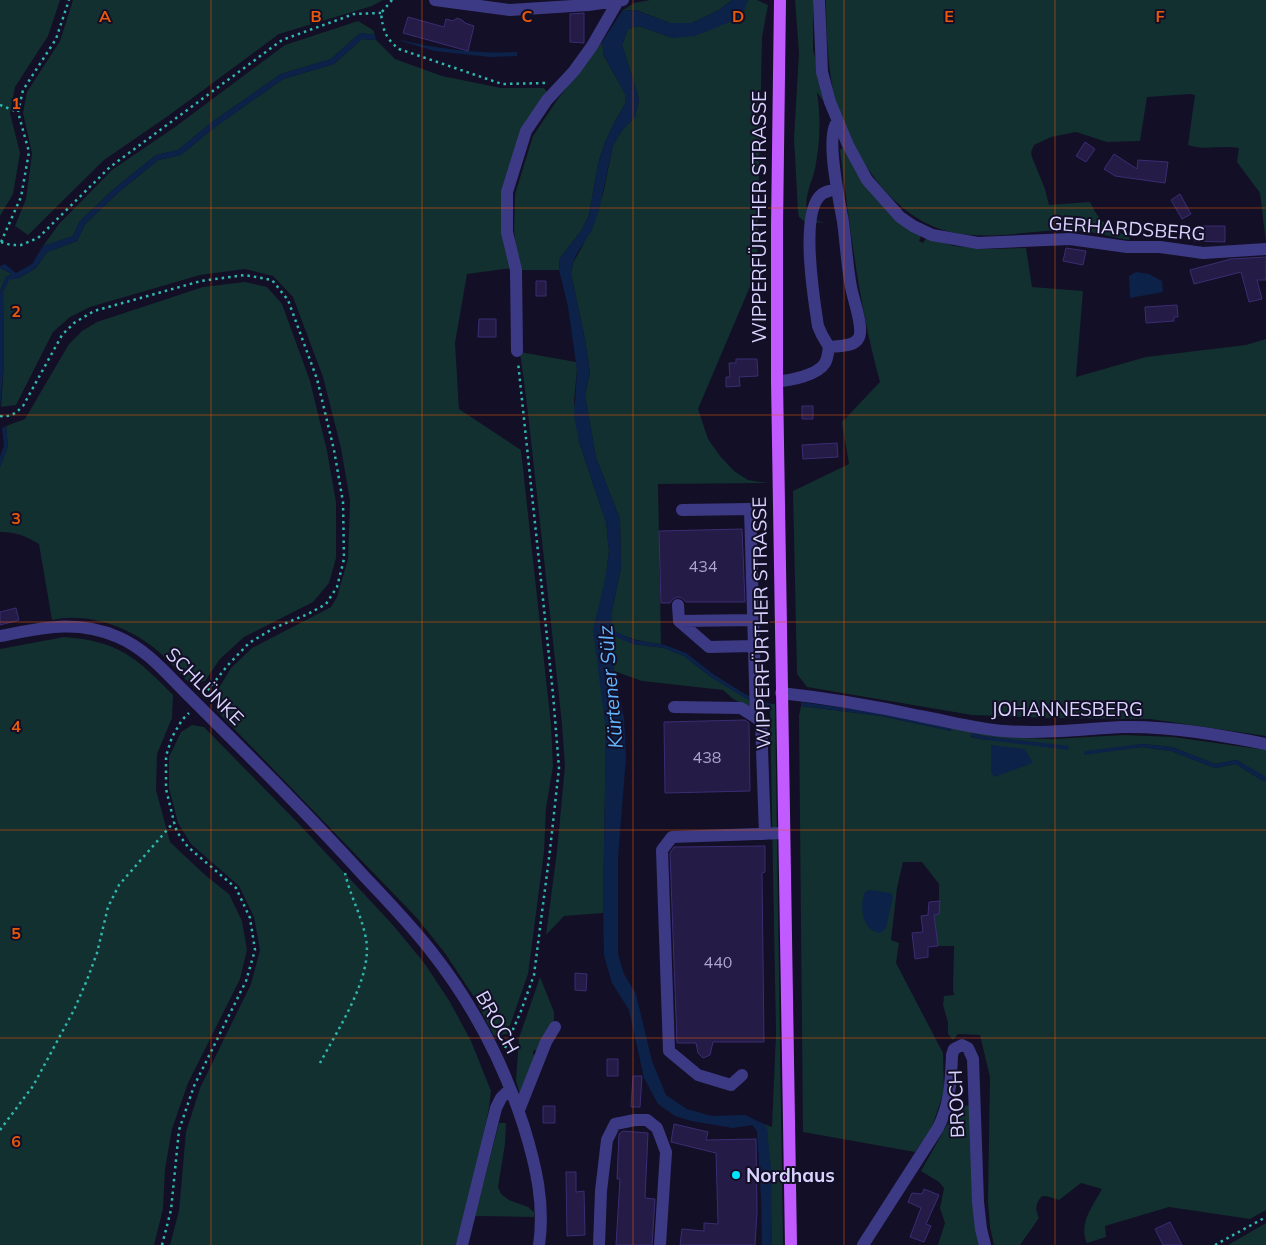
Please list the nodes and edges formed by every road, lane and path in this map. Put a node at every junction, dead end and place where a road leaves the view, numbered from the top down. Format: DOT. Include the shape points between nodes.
graph roads {
  1 [pos="69,0"];
  2 [pos="392,0"];
  3 [pos="435,0"];
  4 [pos="621,0"];
  5 [pos="780,0"];
  6 [pos="819,0"];
  7 [pos="381,13"];
  8 [pos="559,86"];
  9 [pos="0,105"];
  10 [pos="18,112"];
  11 [pos="838,121"];
  12 [pos="837,189"];
  13 [pos="1,242"];
  14 [pos="1266,249"];
  15 [pos="829,347"];
  16 [pos="517,351"];
  17 [pos="777,381"];
  18 [pos="0,416"];
  19 [pos="682,510"];
  20 [pos="678,605"];
  21 [pos="753,620"];
  22 [pos="679,621"];
  23 [pos="0,636"];
  24 [pos="754,646"];
  25 [pos="781,693"];
  26 [pos="197,704"];
  27 [pos="674,708"];
  28 [pos="755,714"];
  29 [pos="1266,744"];
  30 [pos="174,822"];
  31 [pos="784,833"];
  32 [pos="765,834"];
  33 [pos="344,854"];
  34 [pos="555,1027"];
  35 [pos="499,1061"];
  36 [pos="320,1062"];
  37 [pos="742,1075"];
  38 [pos="510,1089"];
  39 [pos="519,1110"];
  40 [pos="0,1130"];
  41 [pos="1266,1217"];
  42 [pos="162,1245"];
  43 [pos="462,1245"];
  44 [pos="539,1245"];
  45 [pos="599,1245"];
  46 [pos="660,1245"];
  47 [pos="791,1245"];
  48 [pos="863,1245"];
  49 [pos="985,1245"];
  50 [pos="1215,1245"];
  1 -- 10 [label="path" via="56,39 23,90"];
  2 -- 7 [label="path"];
  3 -- 4 [label="street" via="510,10"];
  4 -- 8 [label="street" via="574,71"];
  5 -- 17 [label="main road, WIPPERFÜRTHER STRASSE"];
  6 -- 11 [label="street, GERHARDSBERG" via="822,72"];
  7 -- 8 [label="path" via="386,36 399,49 502,84 545,83"];
  7 -- 13 [label="path" via="354,14 282,40 110,167 38,238 22,245"];
  8 -- 16 [label="street" via="526,131 507,192 507,232 516,270"];
  9 -- 10 [label="path"];
  10 -- 13 [label="path" via="29,152 21,197"];
  11 -- 12 [label="street" via="833,132"];
  11 -- 14 [label="street, GERHARDSBERG" via="867,180 900,217 932,235 978,243 1070,239 1203,253"];
  12 -- 15 [label="street" via="823,193 814,205 809,258 818,326"];
  12 -- 15 [label="street" via="860,334 853,343"];
  15 -- 17 [label="street" via="826,362 819,370 787,381"];
  16 -- 35 [label="path" via="559,768 534,975"];
  17 -- 25 [label="main road, WIPPERFÜRTHER STRASSE"];
  18 -- 26 [label="path" via="8,417 24,406 62,335 94,311 201,281 245,275 272,280 288,300 317,379 334,450 343,502 344,559 337,587 326,604 249,643"];
  19 -- 21 [label="street" via="750,509"];
  20 -- 22 [label="street"];
  21 -- 22 [label="street"];
  21 -- 24 [label="street"];
  22 -- 24 [label="street" via="710,647"];
  23 -- 26 [label="street, SCHLÜNKE" via="52,626 90,629 118,637 149,656"];
  24 -- 28 [label="street"];
  25 -- 29 [label="street, JOHANNESBERG" via="1003,731 1151,728"];
  25 -- 31 [label="main road, WIPPERFÜRTHER STRASSE"];
  26 -- 30 [label="path" via="182,720 166,756 166,789"];
  26 -- 33 [label="street, SCHLÜNKE"];
  27 -- 28 [label="street" via="741,708"];
  28 -- 32 [label="street" via="761,721"];
  30 -- 40 [label="path" via="119,885 108,907 88,980 74,1010 33,1086"];
  30 -- 42 [label="path" via="188,847 236,888 250,918 255,950 246,981 194,1086 179,1130 171,1210"];
  31 -- 32 [label="street"];
  31 -- 47 [label="main road, WIPPERFÜRTHER STRASSE"];
  32 -- 37 [label="street" via="672,837 662,850 669,1051 698,1076 731,1085"];
  33 -- 35 [label="street, BROCH" via="432,952 460,992"];
  33 -- 36 [label="path" via="343,867 362,923 368,957 354,998"];
  34 -- 39 [label="street"];
  35 -- 38 [label="street, BROCH"];
  38 -- 39 [label="street, BROCH"];
  38 -- 43 [label="street" via="496,1108"];
  39 -- 44 [label="street, BROCH" via="541,1193"];
  41 -- 50 [label="path"];
  45 -- 46 [label="street" via="600,1191 607,1140 615,1124 647,1120 657,1128 666,1152"];
  48 -- 49 [label="street, BROCH" via="942,1121 950,1097 952,1055 954,1049 962,1046 968,1048 973,1059 978,1202"];
}
